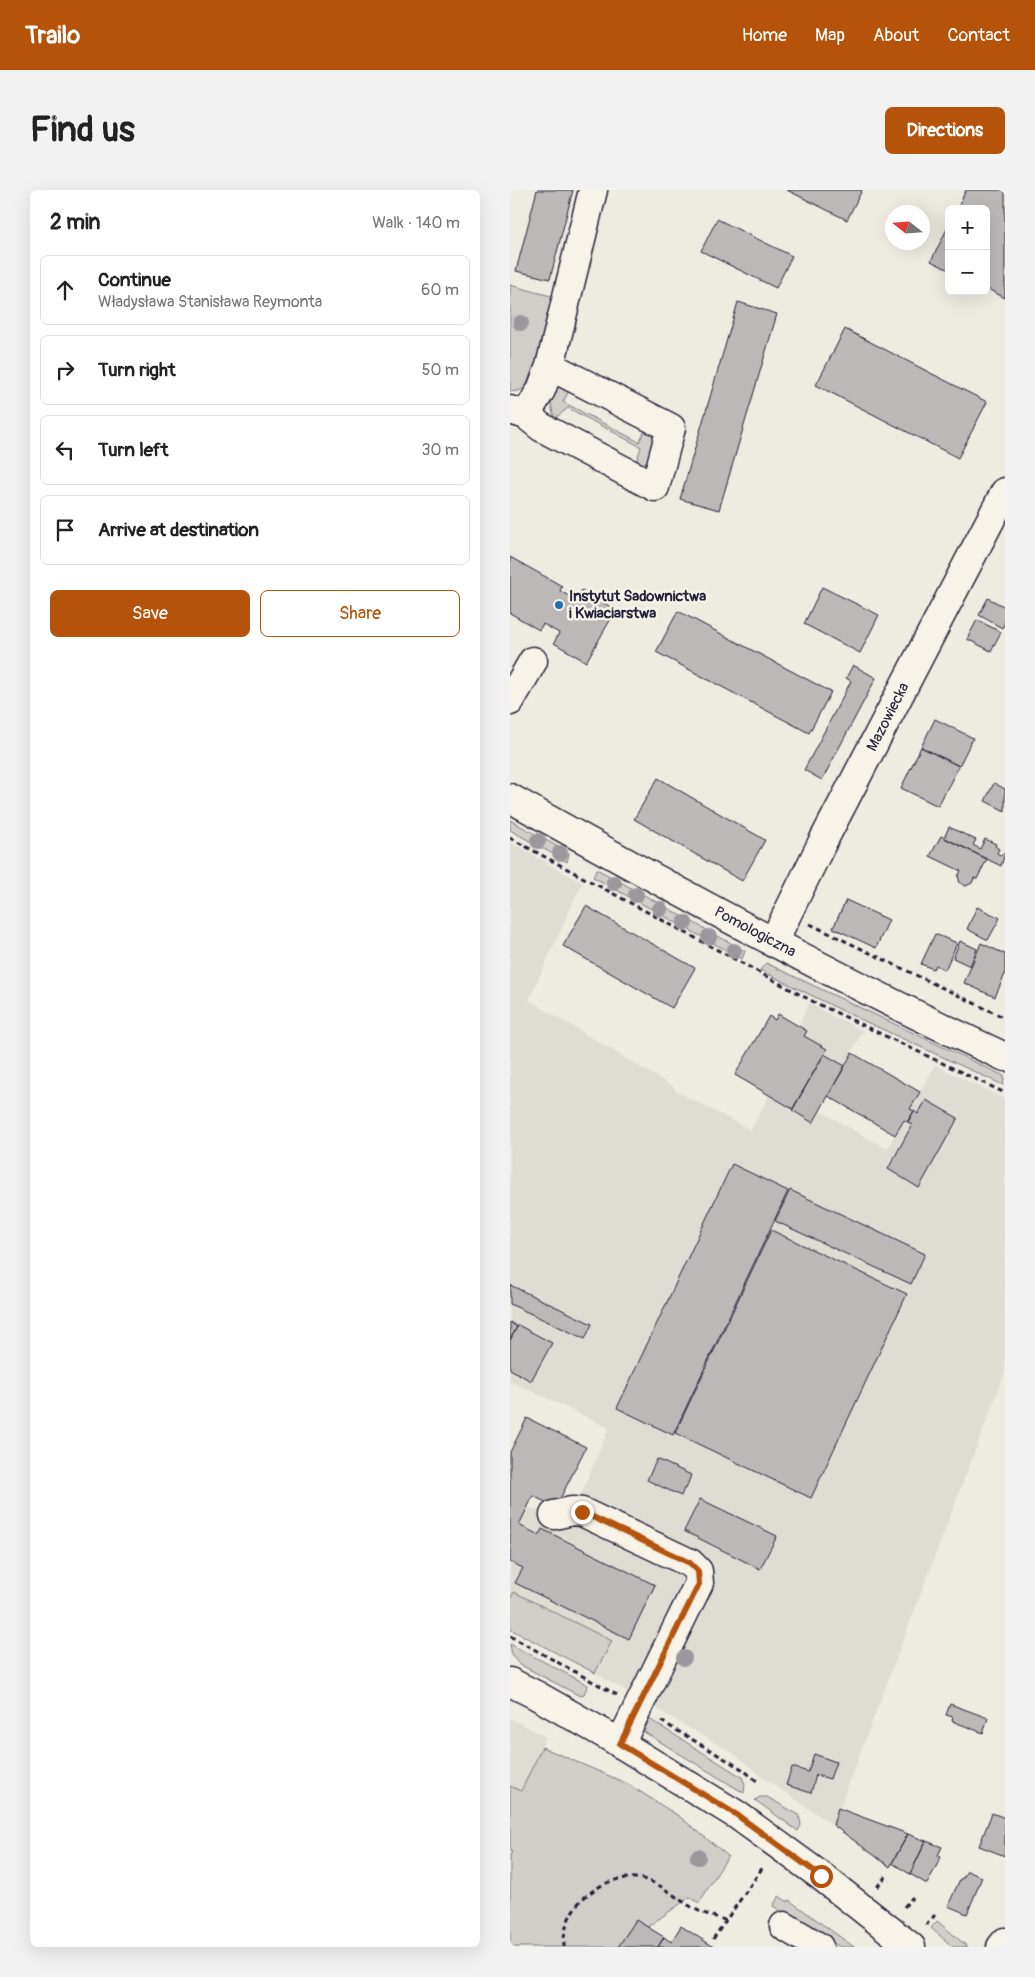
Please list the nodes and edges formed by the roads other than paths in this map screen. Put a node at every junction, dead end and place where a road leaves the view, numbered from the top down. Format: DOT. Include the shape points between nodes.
graph roads {
  1 [pos="593,190"];
  2 [pos="550,366"];
  3 [pos="518,413"];
  4 [pos="1005,492"];
  5 [pos="533,661"];
  6 [pos="510,701"];
  7 [pos="510,798"];
  8 [pos="773,943"];
  9 [pos="1005,1057"];
  10 [pos="554,1515"];
  11 [pos="510,1682"];
  12 [pos="620,1744"];
  13 [pos="784,1926"];
  14 [pos="918,1936"];
  15 [pos="1005,1942"];
  16 [pos="819,1947"];
  17 [pos="1000,1947"];
  1 -- 2 [label="street"];
  2 -- 3 [label="street" via="541,390"];
  2 -- 3 [label="street" via="671,428 655,488"];
  4 -- 8 [label="street, Mazowiecka"];
  5 -- 6 [label="street"];
  7 -- 8 [label="street, Pomologiczna"];
  8 -- 9 [label="street, Pomologiczna"];
  10 -- 12 [label="street" via="582,1512 690,1563 698,1571 699,1584"];
  11 -- 12 [label="street"];
  12 -- 14 [label="street" via="737,1815 821,1876"];
  13 -- 16 [label="street"];
  15 -- 17 [label="street"];
}
